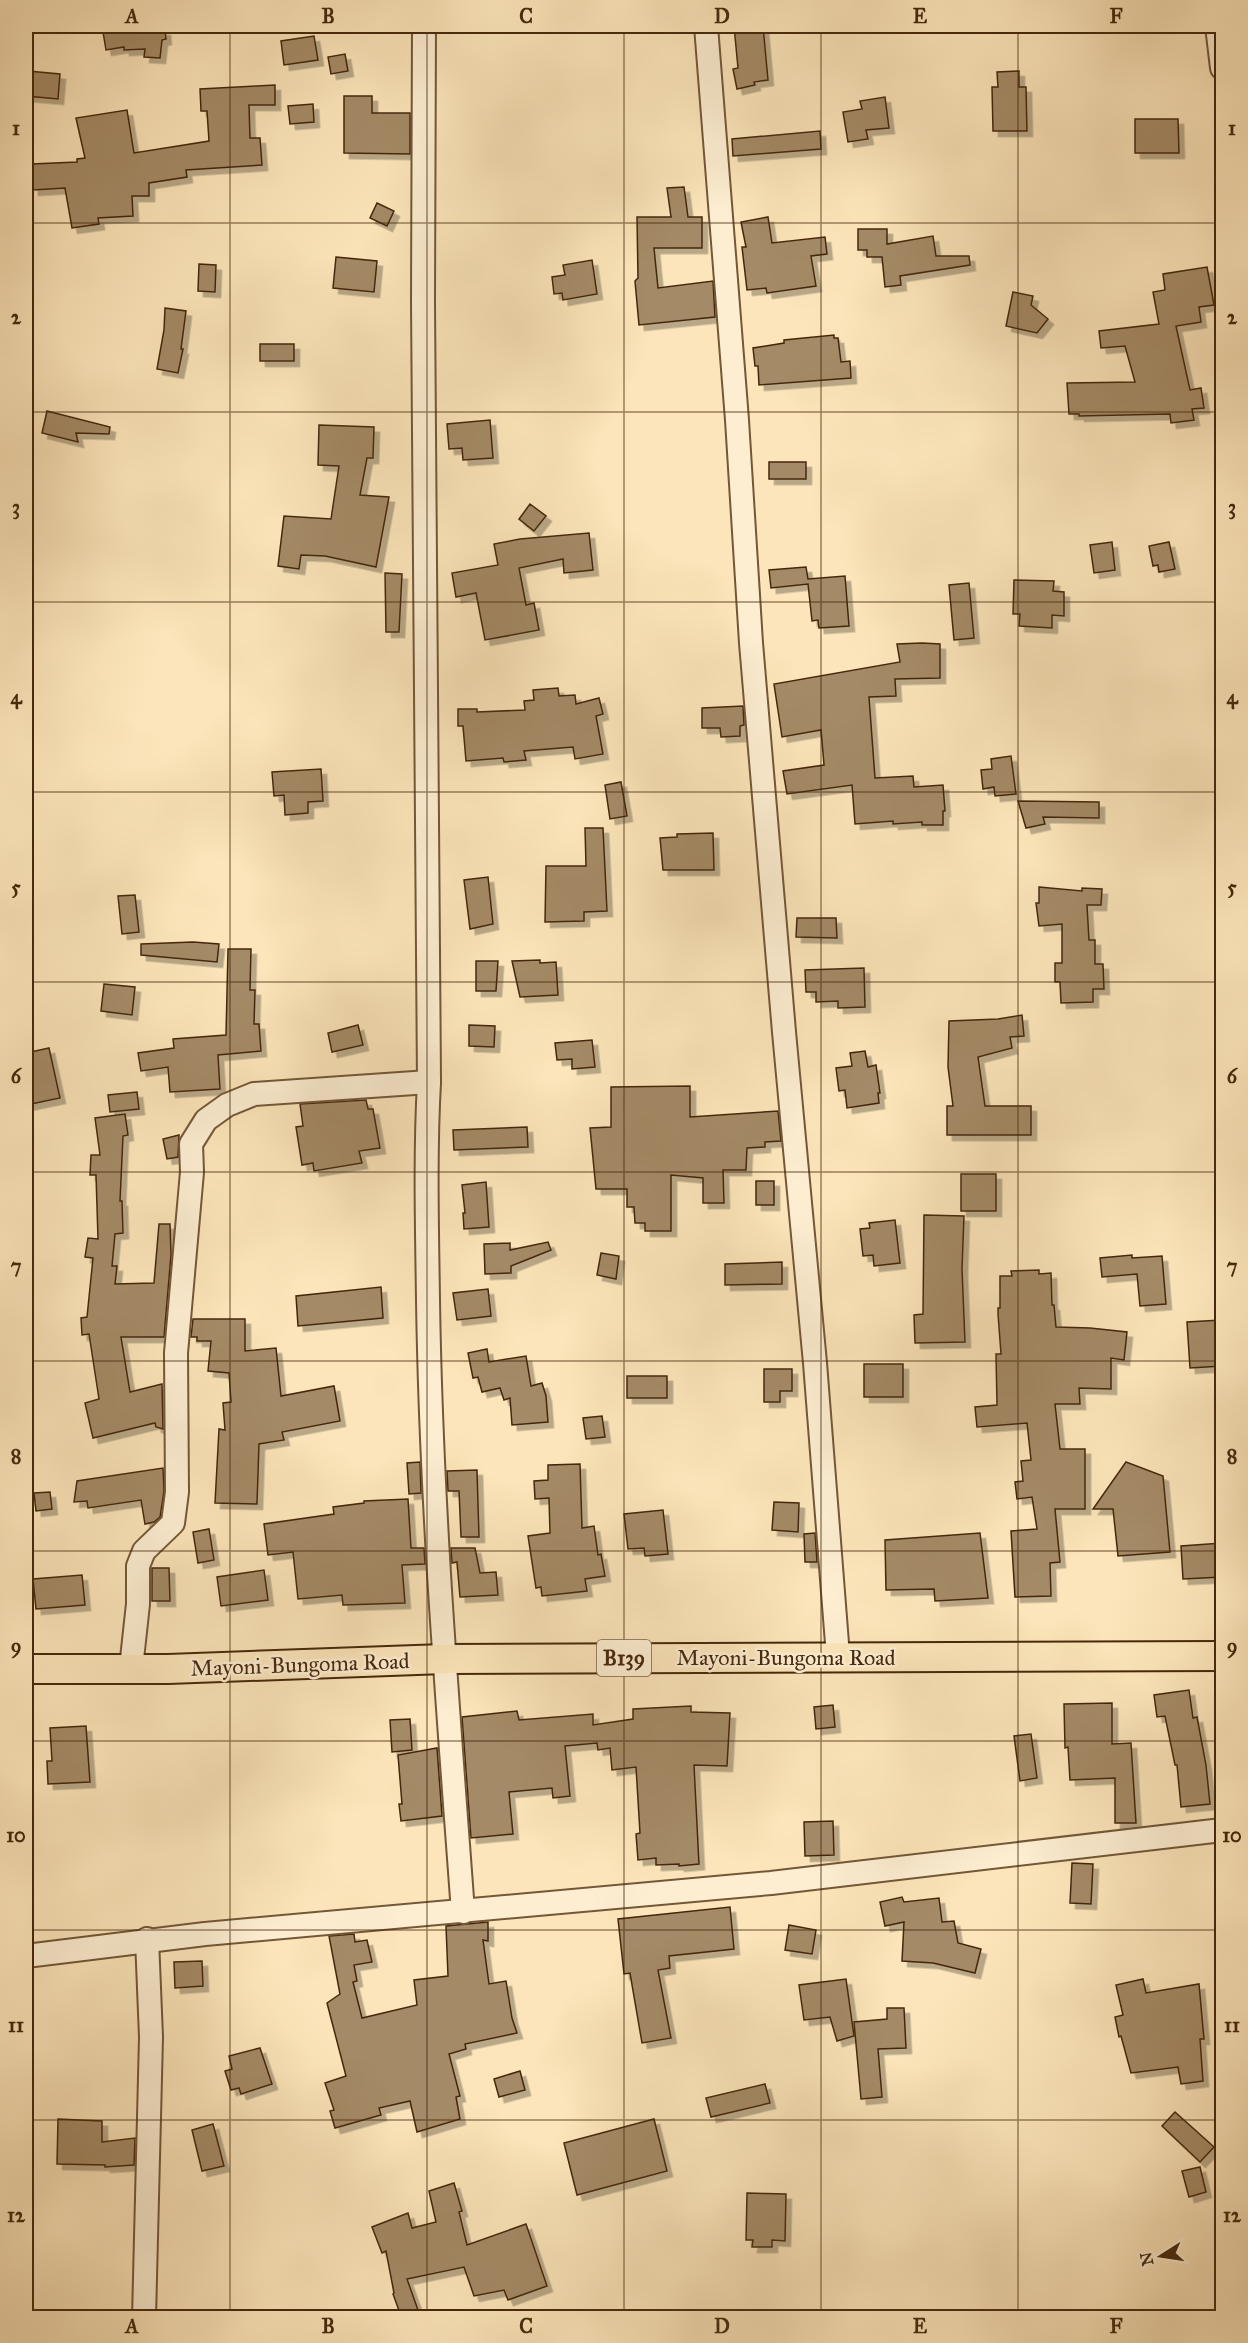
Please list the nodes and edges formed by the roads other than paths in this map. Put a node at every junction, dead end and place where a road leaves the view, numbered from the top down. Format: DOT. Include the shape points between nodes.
graph roads {
  1 [pos="424,26"];
  2 [pos="706,26"];
  3 [pos="1217,26"];
  4 [pos="1222,68"];
  5 [pos="429,1082"];
  6 [pos="838,1656"];
  7 [pos="1222,1656"];
  8 [pos="444,1659"];
  9 [pos="131,1668"];
  10 [pos="26,1669"];
  11 [pos="1222,1830"];
  12 [pos="463,1912"];
  13 [pos="147,1939"];
  14 [pos="26,1956"];
  15 [pos="144,2318"];
  1 -- 5 [label="street"];
  2 -- 6 [label="street" via="755,688"];
  3 -- 4 [label="street"];
  5 -- 8 [label="street" via="425,1142 430,1411"];
  5 -- 9 [label="street" via="254,1094 227,1105 206,1120 192,1144 176,1353 177,1492 173,1523 144,1551 138,1566"];
  6 -- 7 [label="main road, Mayoni-Bungoma Road / B139"];
  6 -- 8 [label="main road, Mayoni-Bungoma Road / B139"];
  8 -- 9 [label="main road, Mayoni-Bungoma Road / B139"];
  8 -- 12 [label="street"];
  9 -- 10 [label="main road, Mayoni-Bungoma Road / B139"];
  11 -- 12 [label="street" via="771,1882"];
  12 -- 13 [label="street"];
  13 -- 14 [label="street"];
  13 -- 15 [label="street" via="151,2037"];
}
